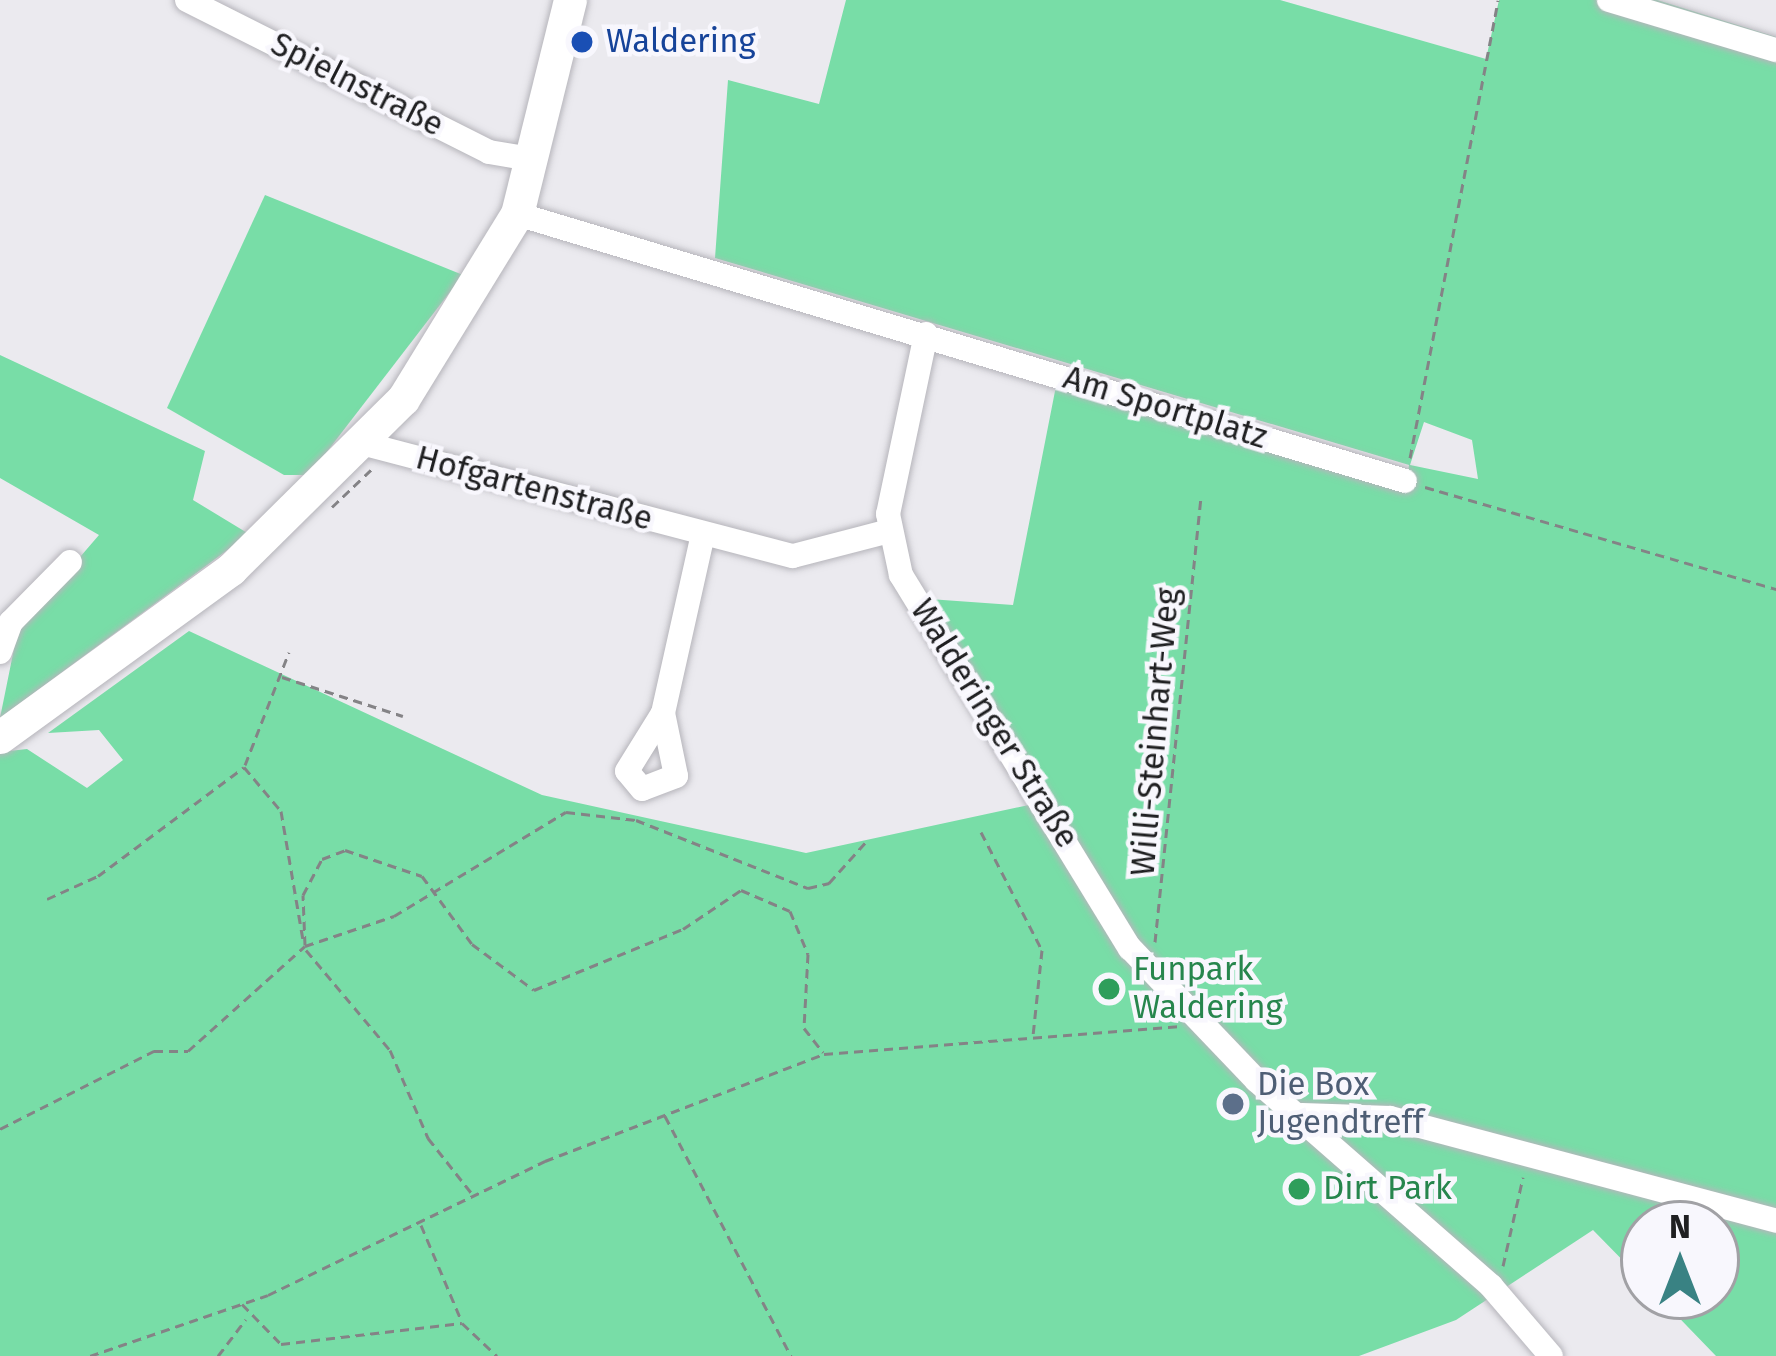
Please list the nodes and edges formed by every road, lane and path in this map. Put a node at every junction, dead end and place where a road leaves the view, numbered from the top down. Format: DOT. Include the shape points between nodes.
graph roads {
  1 [pos="187,0"];
  2 [pos="570,0"];
  3 [pos="1498,0"];
  4 [pos="1609,0"];
  5 [pos="1776,50"];
  6 [pos="531,159"];
  7 [pos="517,214"];
  8 [pos="926,334"];
  9 [pos="365,444"];
  10 [pos="1405,482"];
  11 [pos="1201,500"];
  12 [pos="886,532"];
  13 [pos="703,534"];
  14 [pos="70,562"];
  15 [pos="1776,590"];
  16 [pos="0,652"];
  17 [pos="289,652"];
  18 [pos="282,677"];
  19 [pos="663,713"];
  20 [pos="404,716"];
  21 [pos="0,737"];
  22 [pos="244,767"];
  23 [pos="981,832"];
  24 [pos="865,843"];
  25 [pos="430,886"];
  26 [pos="46,899"];
  27 [pos="305,946"];
  28 [pos="1144,964"];
  29 [pos="1204,1024"];
  30 [pos="1033,1035"];
  31 [pos="824,1054"];
  32 [pos="664,1114"];
  33 [pos="1302,1115"];
  34 [pos="0,1117"];
  35 [pos="11,1122"];
  36 [pos="0,1129"];
  37 [pos="1525,1157"];
  38 [pos="474,1197"];
  39 [pos="1776,1221"];
  40 [pos="420,1222"];
  41 [pos="1492,1286"];
  42 [pos="241,1302"];
  43 [pos="246,1319"];
  44 [pos="462,1323"];
  45 [pos="90,1356"];
  46 [pos="218,1356"];
  47 [pos="497,1356"];
  48 [pos="790,1356"];
  49 [pos="1551,1356"];
  1 -- 6 [label="street, Spielnstraße" via="489,152"];
  2 -- 6 [label="main road"];
  3 -- 10 [label="path"];
  4 -- 5 [label="street"];
  6 -- 7 [label="main road"];
  7 -- 8 [label="street"];
  7 -- 9 [label="main road" via="486,277"];
  8 -- 10 [label="street, Am Sportplatz"];
  8 -- 12 [label="street"];
  9 -- 13 [label="street, Hofgartenstraße"];
  9 -- 21 [label="main road" via="231,569"];
  10 -- 15 [label="path"];
  11 -- 28 [label="path, Willi-Steinhart-Weg" via="1171,850 1161,931"];
  12 -- 13 [label="street, Hofgartenstraße" via="822,557"];
  12 -- 28 [label="street, Walderinger Straße" via="901,575"];
  13 -- 19 [label="street"];
  14 -- 16 [label="street" via="11,622"];
  17 -- 18 [label="path"];
  18 -- 20 [label="path"];
  18 -- 22 [label="path"];
  22 -- 26 [label="path" via="98,876"];
  22 -- 27 [label="path" via="280,811"];
  23 -- 30 [label="path" via="1042,950"];
  24 -- 25 [label="path" via="829,883 808,887 635,820 566,812"];
  25 -- 27 [label="path" via="394,916"];
  25 -- 27 [label="path" via="345,850 322,860 303,895"];
  25 -- 31 [label="path" via="472,944 534,990 683,929 741,890 790,911 808,954 804,1028"];
  27 -- 35 [label="path" via="188,1051 154,1051"];
  27 -- 38 [label="path" via="312,969 391,1050 428,1138"];
  28 -- 29 [label="street, Walderinger Straße"];
  29 -- 30 [label="path"];
  29 -- 33 [label="street, Walderinger Straße"];
  30 -- 31 [label="path"];
  31 -- 32 [label="path"];
  32 -- 38 [label="path"];
  32 -- 48 [label="path"];
  33 -- 37 [label="street" via="1390,1118"];
  33 -- 41 [label="street, Walderinger Straße"];
  34 -- 35 [label="path"];
  35 -- 36 [label="path"];
  37 -- 39 [label="street"];
  37 -- 41 [label="path" via="1513,1249"];
  38 -- 40 [label="path"];
  40 -- 42 [label="path"];
  40 -- 44 [label="path"];
  41 -- 49 [label="street, Walderinger Straße"];
  42 -- 43 [label="path"];
  42 -- 45 [label="path"];
  43 -- 44 [label="path" via="281,1344"];
  43 -- 46 [label="path"];
  44 -- 47 [label="path"];
}
